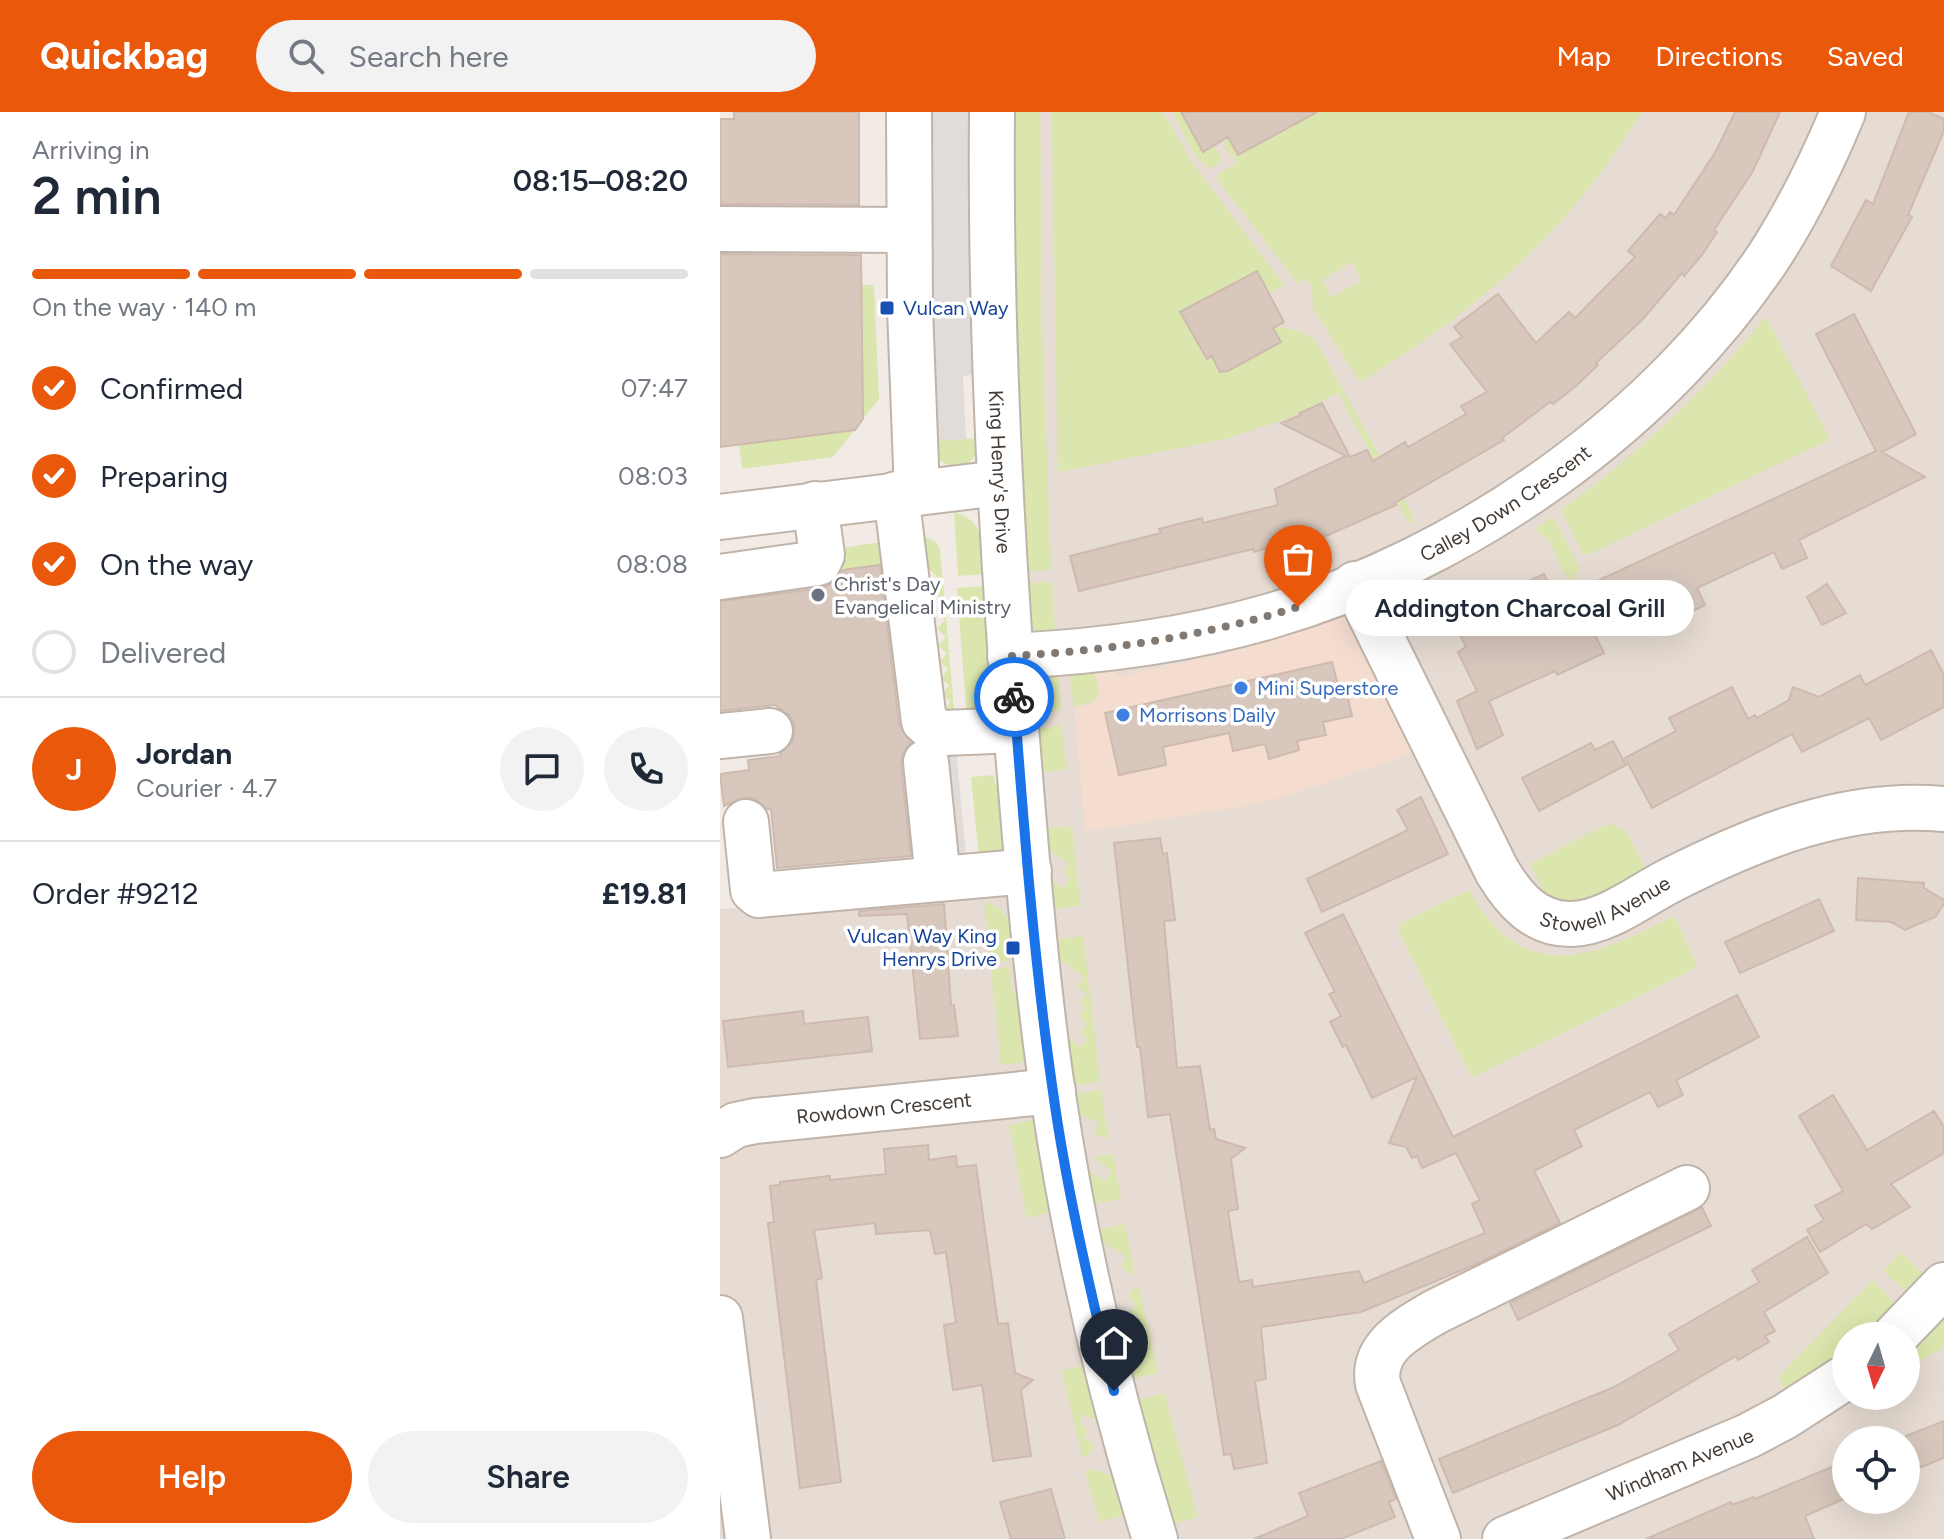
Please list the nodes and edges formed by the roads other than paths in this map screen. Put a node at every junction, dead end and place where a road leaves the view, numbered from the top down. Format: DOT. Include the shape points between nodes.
graph roads {
  1 [pos="909,112"];
  2 [pos="992,112"];
  3 [pos="1843,112"];
  4 [pos="720,229"];
  5 [pos="909,230"];
  6 [pos="999,483"];
  7 [pos="906,493"];
  8 [pos="815,504"];
  9 [pos="720,517"];
  10 [pos="720,577"];
  11 [pos="1355,584"];
  12 [pos="1010,656"];
  13 [pos="1016,730"];
  14 [pos="770,731"];
  15 [pos="720,736"];
  16 [pos="926,762"];
  17 [pos="1944,809"];
  18 [pos="738,831"];
  19 [pos="1029,871"];
  20 [pos="938,879"];
  21 [pos="1053,1091"];
  22 [pos="720,1135"];
  23 [pos="1687,1188"];
  24 [pos="1944,1285"];
  25 [pos="720,1318"];
  26 [pos="1908,1322"];
  27 [pos="1832,1386"];
  28 [pos="748,1539"];
  29 [pos="1155,1539"];
  30 [pos="1438,1539"];
  31 [pos="1505,1539"];
  1 -- 5 [label="street"];
  2 -- 6 [label="street, King Henry's Drive"];
  3 -- 11 [label="street, Calley Down Crescent" via="1768,257 1729,310 1651,393 1515,503 1441,545"];
  4 -- 5 [label="street"];
  5 -- 7 [label="street"];
  6 -- 7 [label="street"];
  6 -- 12 [label="street, King Henry's Drive"];
  7 -- 8 [label="street"];
  7 -- 13 [label="street" via="924,721 944,733"];
  8 -- 9 [label="street"];
  8 -- 10 [label="street" via="822,555 818,563"];
  11 -- 12 [label="street, Calley Down Crescent" via="1265,617 1186,636 1101,650"];
  11 -- 17 [label="street, Stowell Avenue" via="1497,871 1519,904 1544,919 1569,924 1596,918 1723,854 1791,828 1885,809"];
  12 -- 13 [label="street, King Henry's Drive"];
  13 -- 19 [label="street, King Henry's Drive"];
  14 -- 15 [label="street"];
  16 -- 20 [label="street"];
  18 -- 20 [label="street" via="753,890 759,895"];
  19 -- 20 [label="street"];
  19 -- 21 [label="street, King Henry's Drive"];
  21 -- 22 [label="street, Rowdown Crescent" via="745,1122"];
  21 -- 29 [label="street, King Henry's Drive" via="1093,1301"];
  23 -- 30 [label="street" via="1435,1312 1386,1348 1376,1372 1378,1384"];
  24 -- 26 [label="street"];
  25 -- 28 [label="street"];
  27 -- 31 [label="street, Windham Avenue" via="1754,1433"];
}
